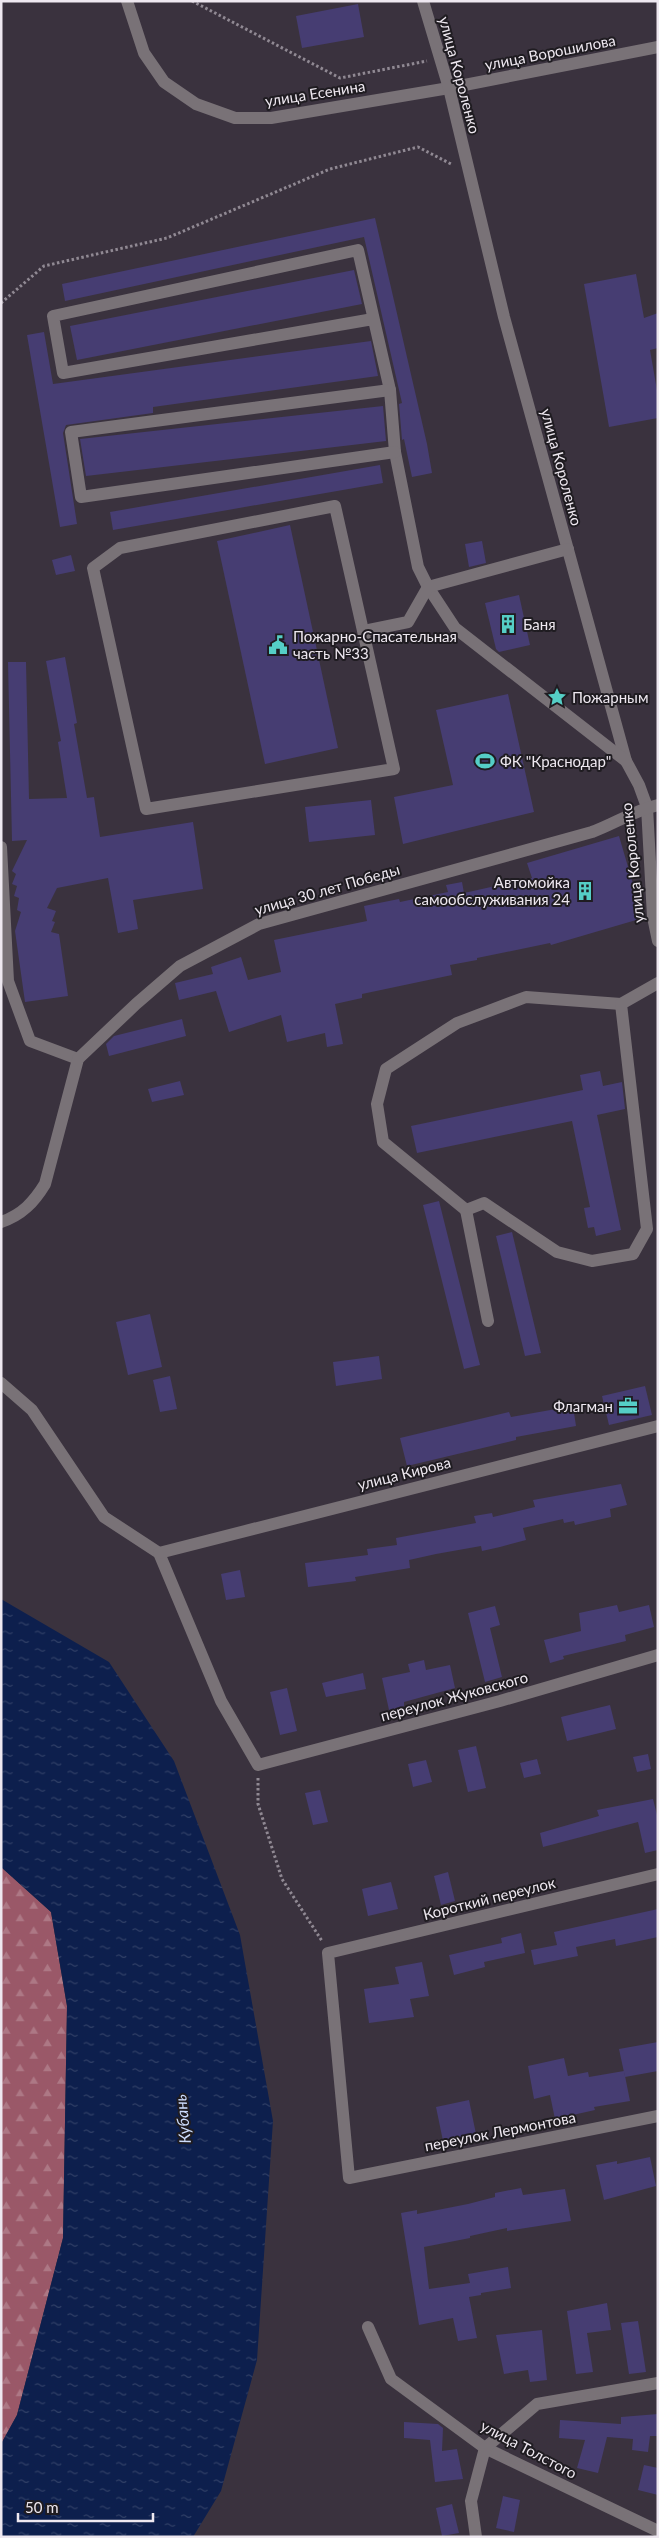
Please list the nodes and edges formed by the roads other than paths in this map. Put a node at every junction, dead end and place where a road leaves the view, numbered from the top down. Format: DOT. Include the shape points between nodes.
graph roads {
  1 [pos="127,1"];
  2 [pos="423,1"];
  3 [pos="658,46"];
  4 [pos="449,88"];
  5 [pos="373,319"];
  6 [pos="390,390"];
  7 [pos="395,452"];
  8 [pos="568,549"];
  9 [pos="428,586"];
  10 [pos="364,631"];
  11 [pos="626,761"];
  12 [pos="652,806"];
  13 [pos="1,847"];
  14 [pos="658,941"];
  15 [pos="658,983"];
  16 [pos="621,1004"];
  17 [pos="78,1059"];
  18 [pos="466,1210"];
  19 [pos="1,1222"];
  20 [pos="488,1321"];
  21 [pos="1,1383"];
  22 [pos="658,1426"];
  23 [pos="159,1553"];
  24 [pos="658,1655"];
  25 [pos="658,1874"];
  26 [pos="658,2116"];
  27 [pos="349,2178"];
  28 [pos="368,2327"];
  29 [pos="658,2383"];
  30 [pos="485,2448"];
  31 [pos="658,2531"];
  32 [pos="476,2537"];
  1 -- 4 [label="street, улица Есенина" via="144,52 164,82 196,104 235,118 271,118"];
  2 -- 4 [label="street, улица Короленко"];
  3 -- 4 [label="street, улица Ворошилова"];
  4 -- 8 [label="street, улица Короленко" via="504,316"];
  5 -- 5 [label="street" via="358,250 52,316 63,373"];
  5 -- 6 [label="street"];
  6 -- 7 [label="street"];
  6 -- 7 [label="street" via="71,432 82,497"];
  7 -- 9 [label="street" via="418,567"];
  8 -- 9 [label="street"];
  8 -- 11 [label="street, улица Короленко"];
  9 -- 10 [label="street" via="408,622"];
  9 -- 11 [label="street" via="455,628"];
  10 -- 10 [label="street" via="394,769 146,808 92,568 120,548 335,506"];
  11 -- 12 [label="street, улица Короленко"];
  12 -- 14 [label="street, улица Короленко" via="652,917"];
  12 -- 17 [label="street, улица 30 лет Победы" via="592,832 259,924 180,966"];
  13 -- 17 [label="street" via="8,981 30,1041"];
  15 -- 16 [label="street"];
  16 -- 18 [label="street" via="526,997 457,1023 386,1069 377,1104 383,1142"];
  16 -- 18 [label="street" via="648,1229 633,1254 592,1261 557,1252 484,1203"];
  17 -- 19 [label="street" via="45,1184 34,1202 13,1218"];
  18 -- 20 [label="street"];
  21 -- 23 [label="street" via="32,1410 104,1517"];
  22 -- 23 [label="street, улица Кирова"];
  23 -- 24 [label="street, переулок Жуковского" via="221,1701 258,1765 500,1702"];
  25 -- 27 [label="street, Короткий переулок" via="328,1953"];
  26 -- 27 [label="street, переулок Лермонтова"];
  28 -- 30 [label="street, улица Толстого" via="391,2379"];
  29 -- 30 [label="street" via="537,2404"];
  30 -- 31 [label="street, улица Толстого"];
  30 -- 32 [label="street" via="471,2501"];
}
